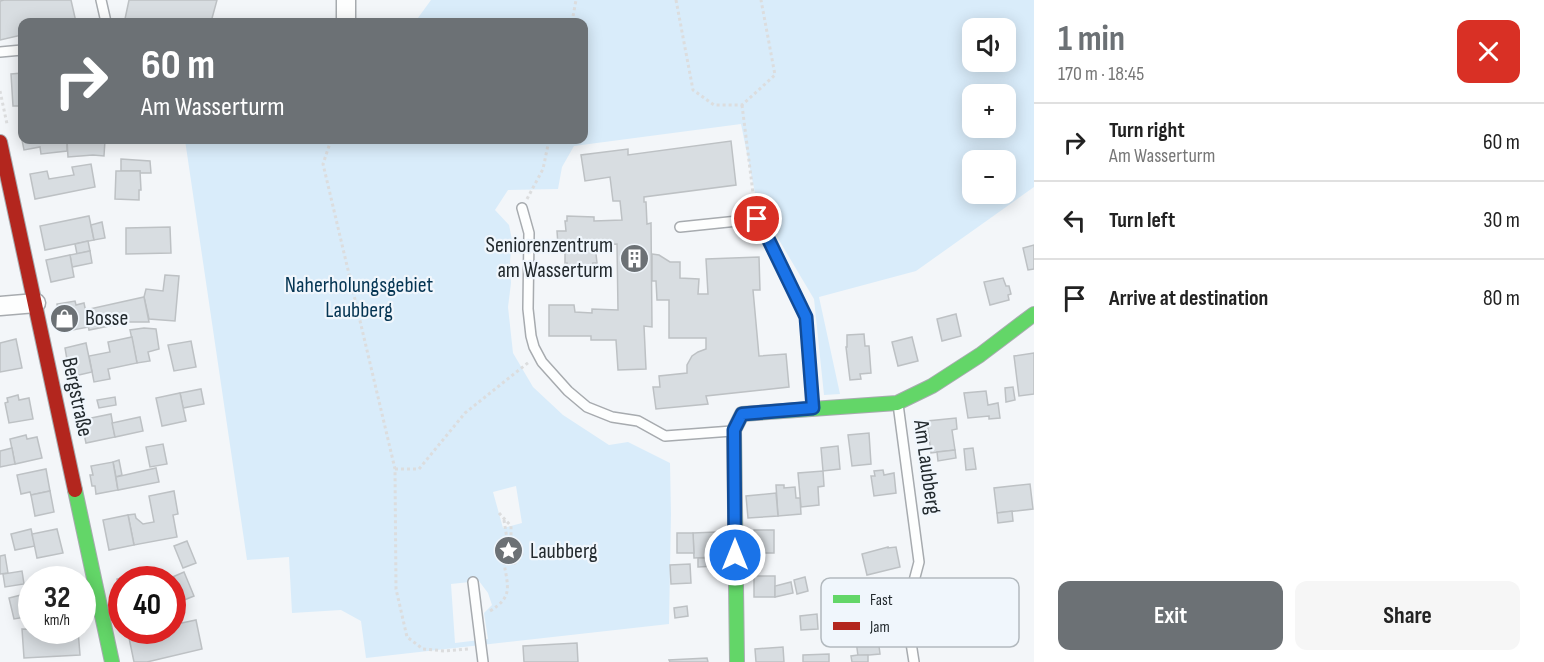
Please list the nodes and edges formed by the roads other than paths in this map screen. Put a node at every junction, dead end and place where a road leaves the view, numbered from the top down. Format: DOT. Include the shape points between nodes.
graph roads {
  1 [pos="101,0"];
  2 [pos="346,0"];
  3 [pos="105,18"];
  4 [pos="346,18"];
  5 [pos="18,50"];
  6 [pos="0,52"];
  7 [pos="0,142"];
  8 [pos="522,208"];
  9 [pos="680,227"];
  10 [pos="36,303"];
  11 [pos="0,306"];
  12 [pos="1034,314"];
  13 [pos="897,403"];
  14 [pos="813,408"];
  15 [pos="734,430"];
  16 [pos="915,578"];
  17 [pos="473,582"];
  18 [pos="912,647"];
  19 [pos="112,662"];
  20 [pos="483,662"];
  21 [pos="737,662"];
  22 [pos="914,662"];
  1 -- 3 [label="lane"];
  2 -- 4 [label="street"];
  5 -- 6 [label="lane"];
  7 -- 10 [label="street, Bergstraße"];
  8 -- 15 [label="lane" via="529,233 531,336 542,362 568,391 587,407 612,417 638,421 665,436"];
  9 -- 14 [label="lane" via="757,219 761,224 806,317"];
  10 -- 11 [label="street"];
  10 -- 19 [label="street, Bergstraße"];
  12 -- 13 [label="street, Am Laubberg" via="980,355"];
  13 -- 14 [label="street"];
  13 -- 16 [label="lane, Am Laubberg" via="920,562"];
  14 -- 15 [label="street" via="742,414"];
  15 -- 21 [label="street"];
  17 -- 20 [label="lane"];
  18 -- 22 [label="lane, Am Laubberg"];
}
